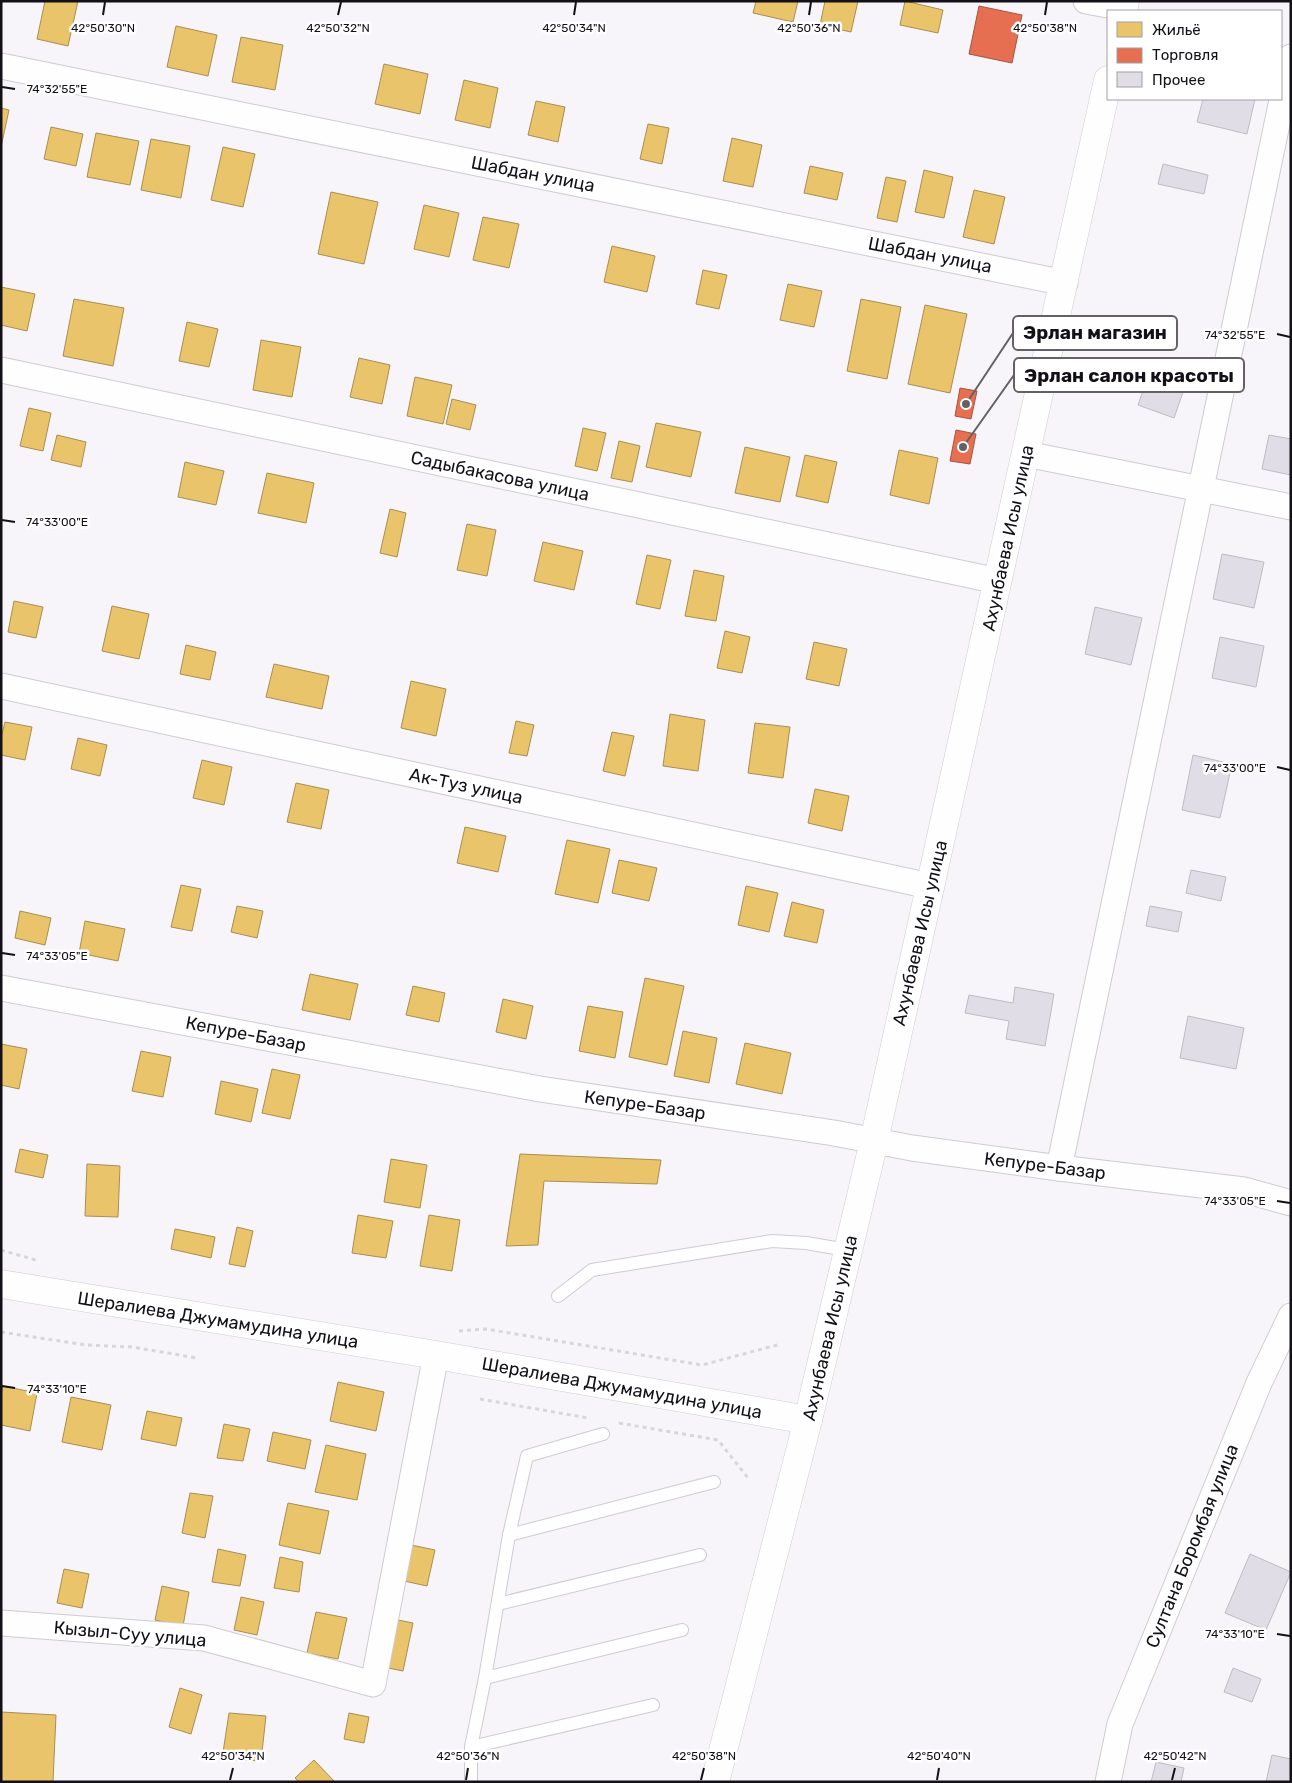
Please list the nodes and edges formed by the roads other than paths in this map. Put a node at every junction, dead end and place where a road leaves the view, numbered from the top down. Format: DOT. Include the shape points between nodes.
graph roads {
  1 [pos="1086,1"];
  2 [pos="1124,7"];
  3 [pos="1291,57"];
  4 [pos="1,66"];
  5 [pos="1107,85"];
  6 [pos="1064,283"];
  7 [pos="1,370"];
  8 [pos="1026,454"];
  9 [pos="1201,488"];
  10 [pos="1291,507"];
  11 [pos="998,581"];
  12 [pos="1,686"];
  13 [pos="930,886"];
  14 [pos="1,988"];
  15 [pos="874,1141"];
  16 [pos="1059,1168"];
  17 [pos="1291,1203"];
  18 [pos="847,1250"];
  19 [pos="1,1284"];
  20 [pos="558,1296"];
  21 [pos="1291,1316"];
  22 [pos="436,1355"];
  23 [pos="808,1420"];
  24 [pos="603,1434"];
  25 [pos="714,1482"];
  26 [pos="509,1535"];
  27 [pos="700,1555"];
  28 [pos="498,1604"];
  29 [pos="1,1623"];
  30 [pos="682,1630"];
  31 [pos="485,1678"];
  32 [pos="653,1705"];
  33 [pos="471,1747"];
  34 [pos="471,1782"];
  35 [pos="715,1782"];
  36 [pos="1108,1782"];
  1 -- 2 [label="street"];
  3 -- 9 [label="street"];
  4 -- 6 [label="street, Шабдан улица"];
  5 -- 6 [label="main road, Ахунбаева Исы улица"];
  6 -- 8 [label="main road, Ахунбаева Исы улица"];
  7 -- 11 [label="street, Садыбакасова улица"];
  8 -- 9 [label="street"];
  8 -- 11 [label="main road, Ахунбаева Исы улица"];
  9 -- 10 [label="street"];
  9 -- 16 [label="street"];
  11 -- 13 [label="main road, Ахунбаева Исы улица"];
  12 -- 13 [label="street, Ак-Туз улица"];
  13 -- 15 [label="main road, Ахунбаева Исы улица"];
  14 -- 15 [label="street, Кепуре-Базар" via="540,1089 834,1132"];
  15 -- 16 [label="street, Кепуре-Базар"];
  15 -- 18 [label="main road, Ахунбаева Исы улица"];
  16 -- 17 [label="street, Кепуре-Базар" via="1244,1190"];
  18 -- 20 [label="lane" via="772,1240 592,1270"];
  18 -- 23 [label="main road, Ахунбаева Исы улица"];
  19 -- 22 [label="main road, Шералиева Джумамудина улица"];
  21 -- 36 [label="street, Султана Боромбая улица" via="1259,1384 1120,1724"];
  22 -- 23 [label="main road, Шералиева Джумамудина улица"];
  22 -- 29 [label="street, Кызыл-Суу улица" via="373,1684 204,1638"];
  23 -- 35 [label="main road, Ахунбаева Исы улица"];
  24 -- 26 [label="lane" via="527,1456"];
  25 -- 26 [label="lane"];
  26 -- 28 [label="lane"];
  27 -- 28 [label="lane"];
  28 -- 31 [label="lane"];
  30 -- 31 [label="lane"];
  31 -- 33 [label="lane"];
  32 -- 33 [label="lane"];
  33 -- 34 [label="lane"];
}
